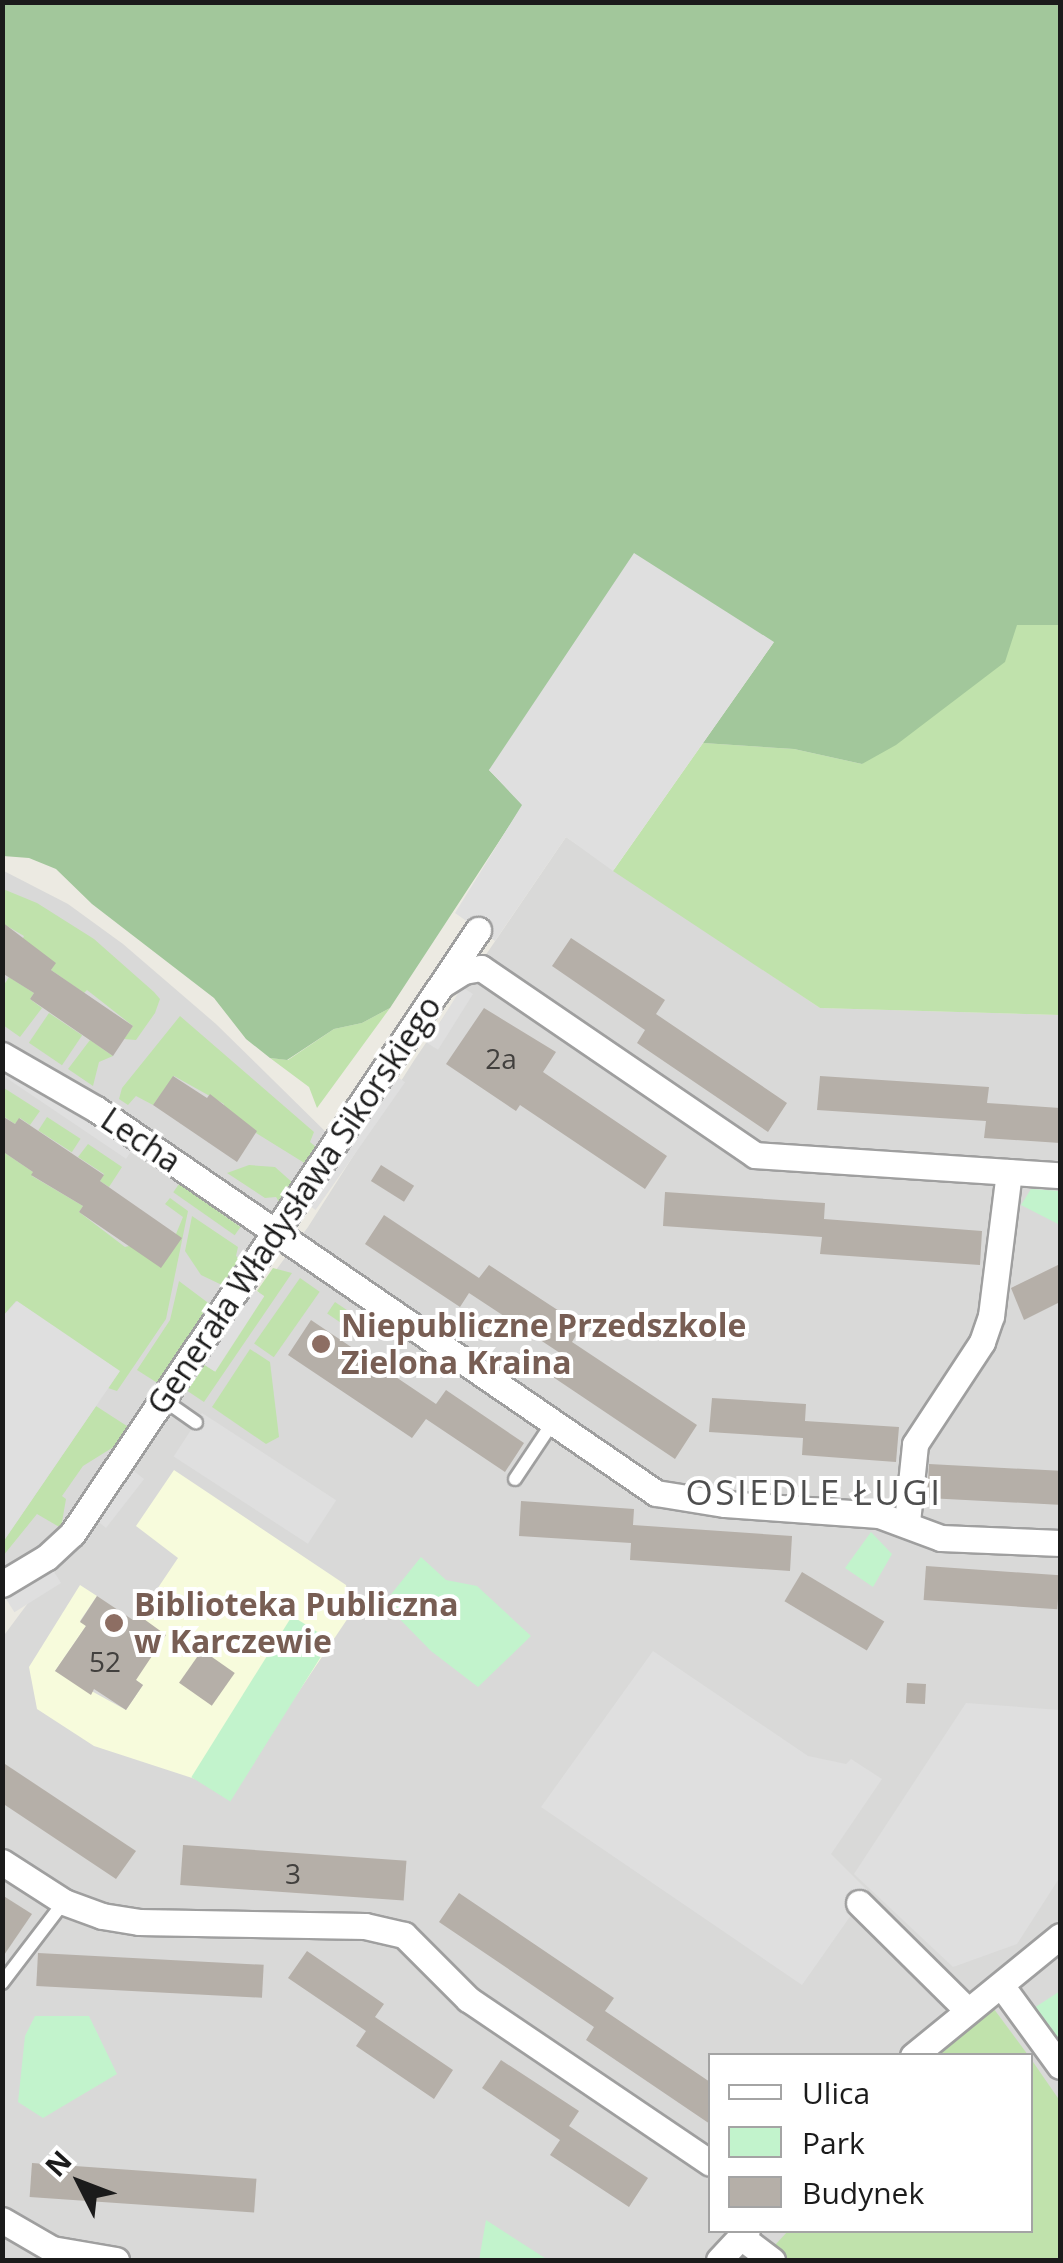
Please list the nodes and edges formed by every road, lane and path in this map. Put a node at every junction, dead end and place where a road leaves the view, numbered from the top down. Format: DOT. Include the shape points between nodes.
graph roads {
  1 [pos="478,930"];
  2 [pos="442,984"];
  3 [pos="2,1055"];
  4 [pos="1009,1172"];
  5 [pos="1060,1175"];
  6 [pos="276,1232"];
  7 [pos="164,1400"];
  8 [pos="196,1422"];
  9 [pos="553,1422"];
  10 [pos="515,1480"];
  11 [pos="907,1522"];
  12 [pos="1060,1543"];
  13 [pos="2,1584"];
  14 [pos="2,1862"];
  15 [pos="64,1902"];
  16 [pos="859,1903"];
  17 [pos="1060,1936"];
  18 [pos="2,1983"];
  19 [pos="1001,1985"];
  20 [pos="966,2010"];
  21 [pos="916,2053"];
  22 [pos="1060,2066"];
  23 [pos="708,2162"];
  24 [pos="2,2220"];
  25 [pos="744,2234"];
  26 [pos="116,2260"];
  27 [pos="719,2260"];
  28 [pos="772,2260"];
  1 -- 2 [label="street, Generała Władysława Sikorskiego"];
  2 -- 4 [label="street, Generała Władysława Sikorskiego" via="480,968 755,1155"];
  2 -- 6 [label="street, Generała Władysława Sikorskiego"];
  3 -- 6 [label="street, Lecha" via="96,1109"];
  4 -- 5 [label="street, Generała Władysława Sikorskiego"];
  4 -- 11 [label="street" via="991,1316 982,1342 915,1444"];
  6 -- 7 [label="street, Generała Władysława Sikorskiego"];
  6 -- 9 [label="street, Lecha"];
  7 -- 8 [label="lane"];
  7 -- 13 [label="street, Generała Władysława Sikorskiego" via="72,1534"];
  9 -- 10 [label="lane"];
  9 -- 11 [label="street, Lecha" via="666,1497"];
  11 -- 12 [label="street, Lecha" via="942,1538"];
  14 -- 15 [label="street"];
  15 -- 18 [label="lane"];
  15 -- 23 [label="street" via="85,1913 139,1922 388,1928 422,1949 468,1999"];
  16 -- 20 [label="street"];
  17 -- 19 [label="street"];
  19 -- 20 [label="street"];
  19 -- 22 [label="street"];
  20 -- 21 [label="street"];
  24 -- 26 [label="street" via="52,2249"];
  25 -- 27 [label="street"];
  25 -- 28 [label="street"];
}
